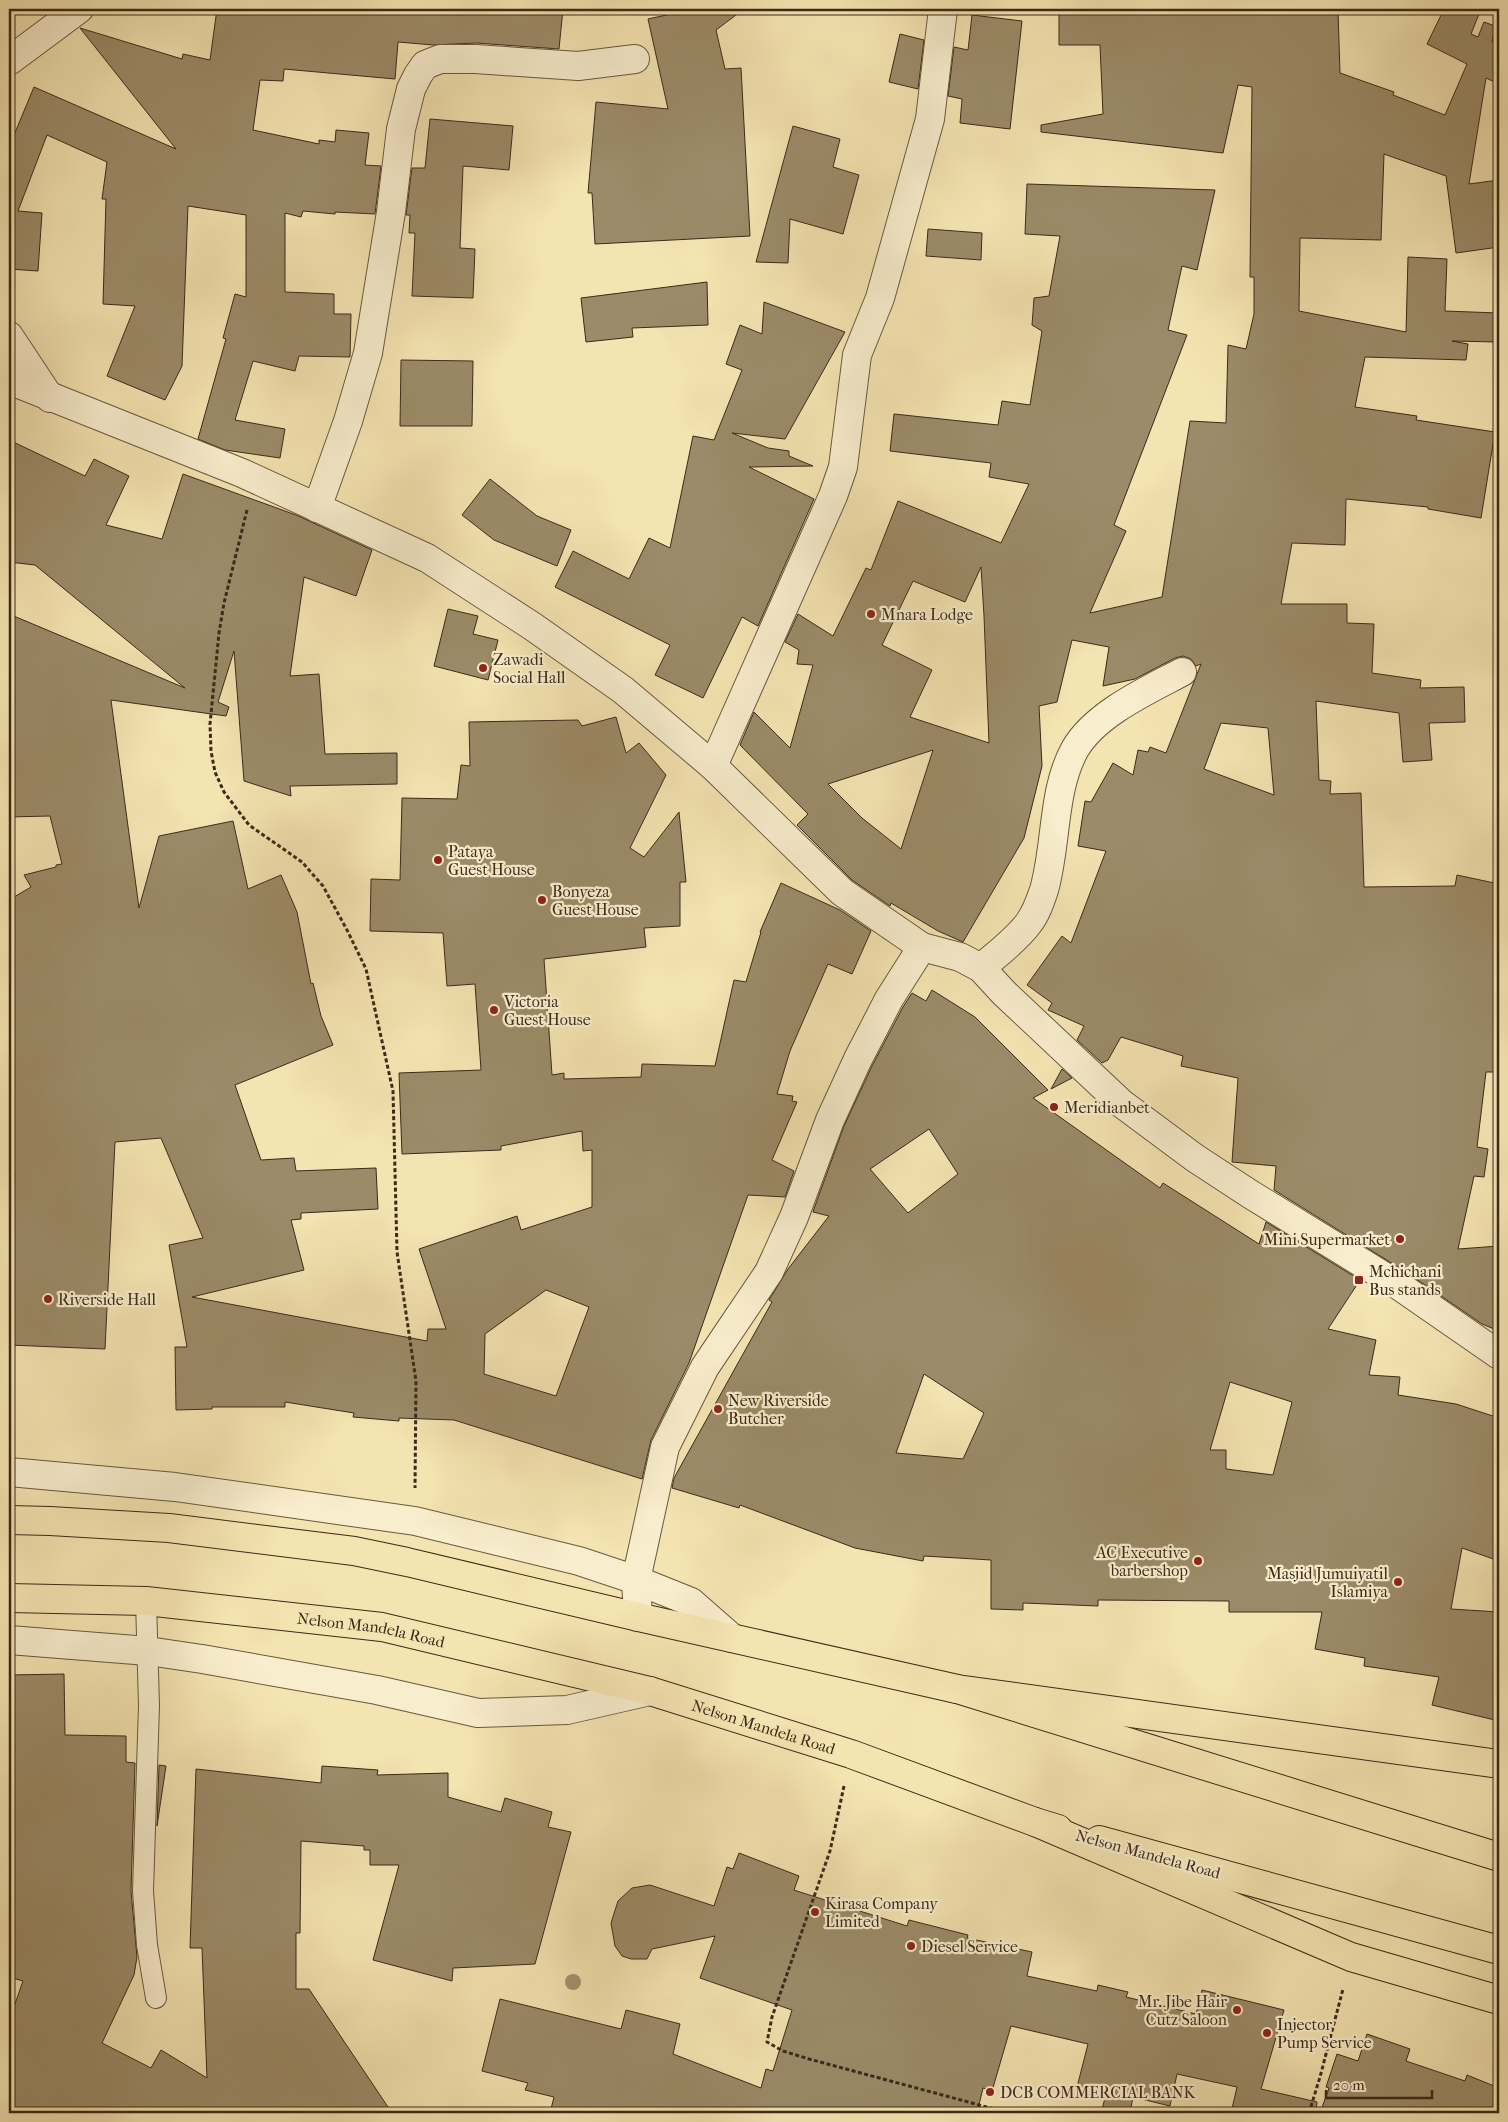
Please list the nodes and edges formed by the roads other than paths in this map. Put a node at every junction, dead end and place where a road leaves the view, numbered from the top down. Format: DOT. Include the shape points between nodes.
graph roads {
  1 [pos="79,9"];
  2 [pos="942,9"];
  3 [pos="635,59"];
  4 [pos="9,61"];
  5 [pos="9,336"];
  6 [pos="9,380"];
  7 [pos="50,398"];
  8 [pos="317,508"];
  9 [pos="1182,672"];
  10 [pos="713,766"];
  11 [pos="922,947"];
  12 [pos="981,968"];
  13 [pos="1499,1355"];
  14 [pos="9,1472"];
  15 [pos="9,1520"];
  16 [pos="636,1580"];
  17 [pos="9,1598"];
  18 [pos="146,1601"];
  19 [pos="638,1617"];
  20 [pos="732,1638"];
  21 [pos="9,1640"];
  22 [pos="148,1651"];
  23 [pos="957,1688"];
  24 [pos="650,1691"];
  25 [pos="1499,1764"];
  26 [pos="1035,1822"];
  27 [pos="1499,1857"];
  28 [pos="1499,1950"];
  29 [pos="156,1998"];
  30 [pos="1499,2000"];
  1 -- 4 [label="street"];
  2 -- 10 [label="street" via="930,119 880,298 857,355 843,467"];
  3 -- 8 [label="street" via="578,66 440,59 426,65 418,75 401,129 368,353"];
  5 -- 7 [label="street"];
  6 -- 7 [label="street"];
  7 -- 8 [label="street"];
  8 -- 10 [label="street" via="427,558 524,621 623,690"];
  9 -- 12 [label="street" via="1134,698 1094,727 1076,748 1061,787 1048,873 1039,906 1029,924"];
  10 -- 11 [label="street" via="842,892"];
  11 -- 12 [label="street" via="960,957"];
  11 -- 16 [label="street" via="889,999 858,1059 769,1272 705,1367 665,1447"];
  12 -- 13 [label="street" via="1081,1067 1136,1114 1202,1163 1398,1285"];
  14 -- 16 [label="street" via="175,1487 415,1521 579,1561"];
  15 -- 19 [label="main road" via="169,1528 354,1550"];
  16 -- 19 [label="street"];
  16 -- 20 [label="street" via="691,1602"];
  17 -- 18 [label="main road, Nelson Mandela Road"];
  18 -- 22 [label="lane"];
  18 -- 24 [label="main road, Nelson Mandela Road" via="382,1628"];
  19 -- 20 [label="main road"];
  20 -- 23 [label="main road"];
  21 -- 22 [label="street"];
  22 -- 24 [label="street" via="377,1690 478,1713 567,1710"];
  22 -- 29 [label="lane" via="143,1891 147,1945"];
  23 -- 25 [label="main road"];
  23 -- 27 [label="main road"];
  24 -- 26 [label="main road, Nelson Mandela Road" via="851,1754"];
  26 -- 28 [label="main road, Nelson Mandela Road"];
  26 -- 30 [label="main road" via="1351,1957"];
}
